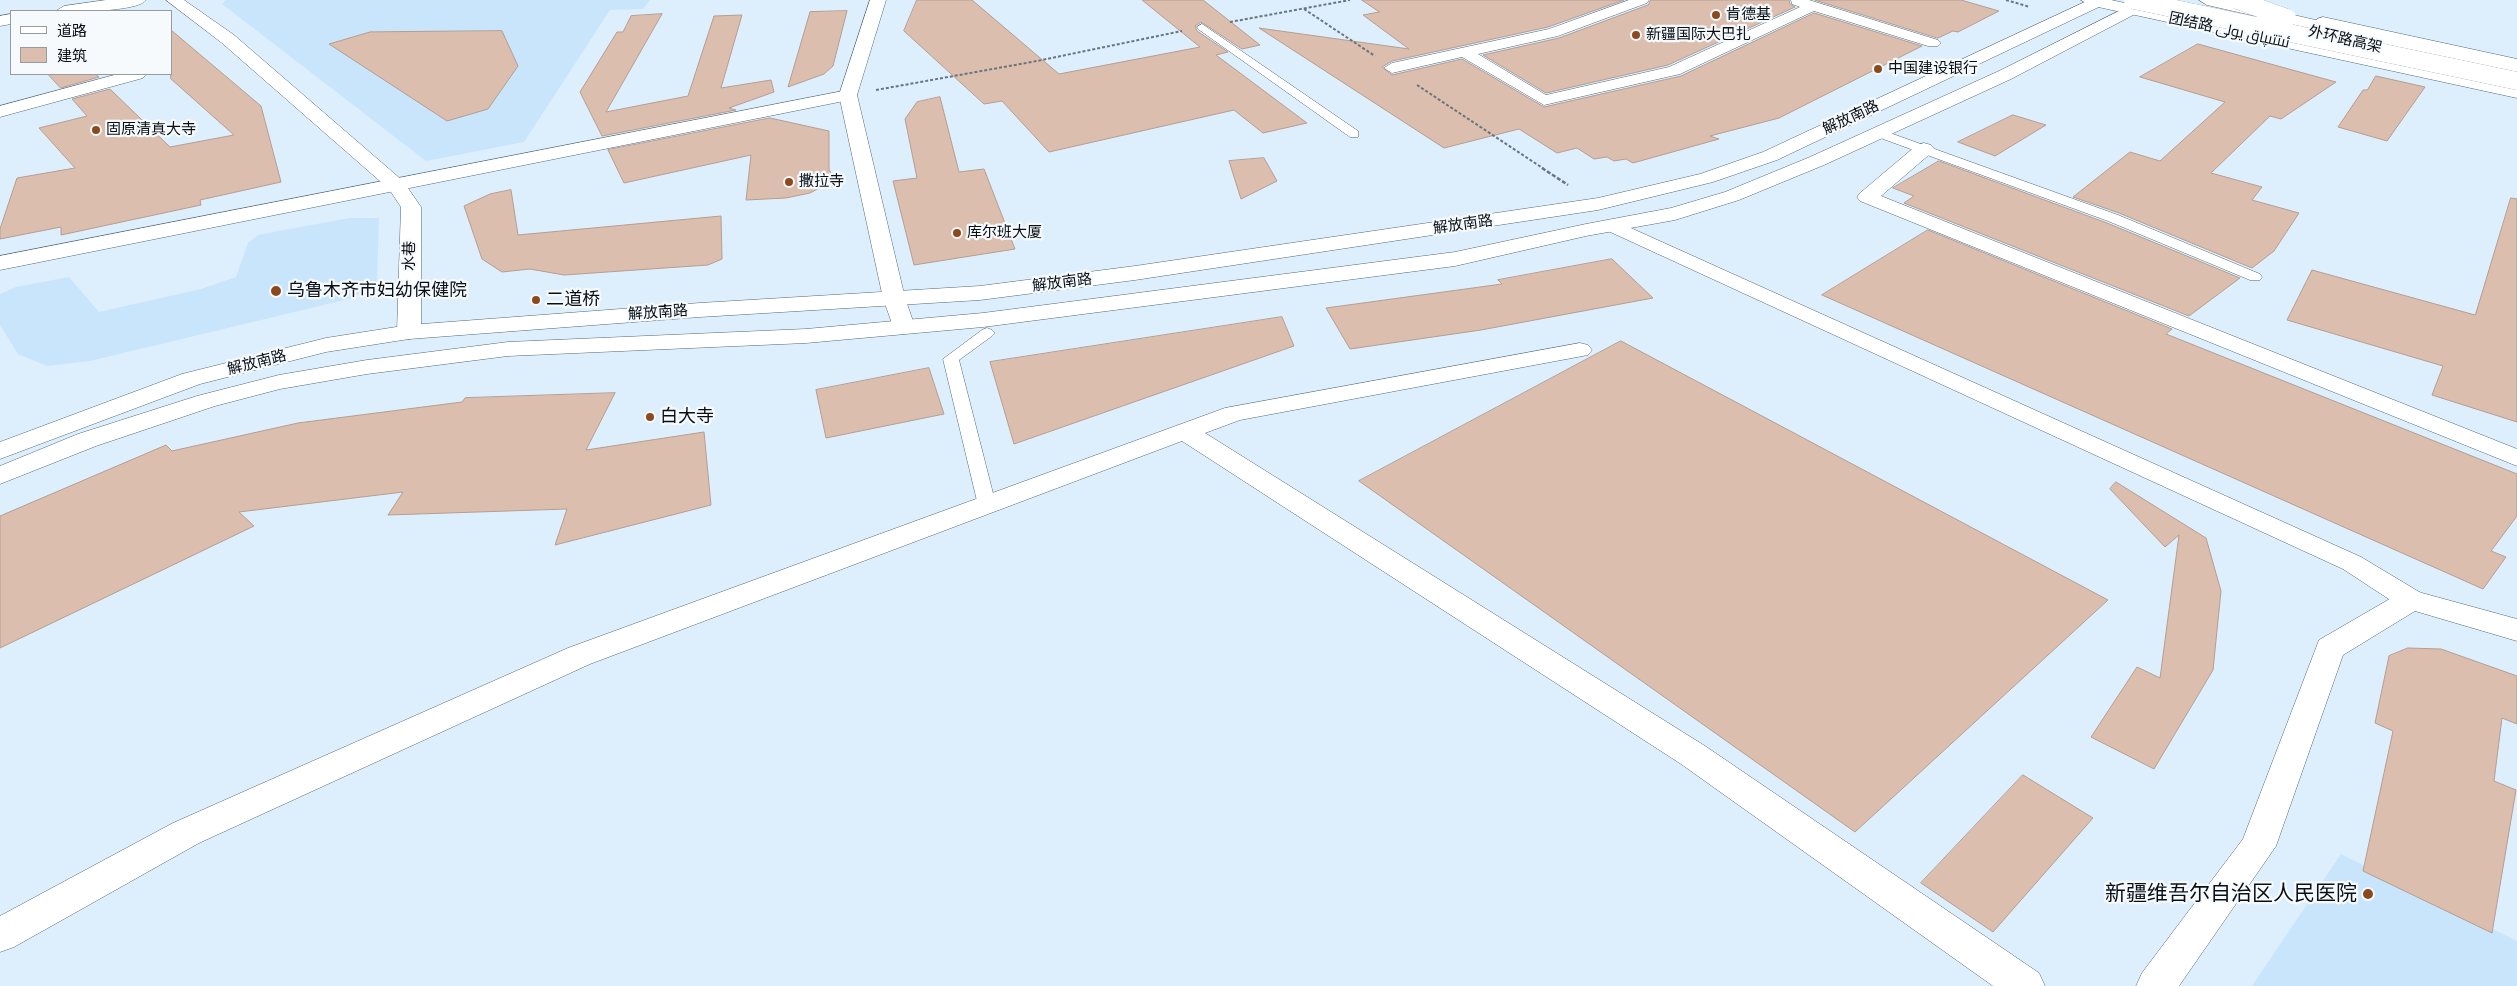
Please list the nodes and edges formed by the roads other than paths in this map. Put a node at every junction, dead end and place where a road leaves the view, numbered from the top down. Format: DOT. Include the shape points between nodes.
graph roads {
  1 [pos="138,0"];
  2 [pos="174,0"];
  3 [pos="878,0"];
  4 [pos="1642,0"];
  5 [pos="1795,0"];
  6 [pos="2174,0"];
  7 [pos="2208,0"];
  8 [pos="2222,0"];
  9 [pos="2237,0"];
  10 [pos="2095,1"];
  11 [pos="2137,3"];
  12 [pos="1813,6"];
  13 [pos="80,10"];
  14 [pos="1202,27"];
  15 [pos="2327,28"];
  16 [pos="1932,43"];
  17 [pos="1464,52"];
  18 [pos="2517,64"];
  19 [pos="1392,68"];
  20 [pos="2517,71"];
  21 [pos="133,75"];
  22 [pos="2517,81"];
  23 [pos="2517,93"];
  24 [pos="848,95"];
  25 [pos="0,112"];
  26 [pos="1878,133"];
  27 [pos="1354,134"];
  28 [pos="1924,149"];
  29 [pos="396,185"];
  30 [pos="1613,226"];
  31 [pos="0,263"];
  32 [pos="2255,277"];
  33 [pos="894,298"];
  34 [pos="903,327"];
  35 [pos="409,332"];
  36 [pos="987,333"];
  37 [pos="1580,350"];
  38 [pos="1185,432"];
  39 [pos="0,452"];
  40 [pos="2517,458"];
  41 [pos="0,476"];
  42 [pos="987,505"];
  43 [pos="2411,600"];
  44 [pos="2517,630"];
  45 [pos="0,935"];
  46 [pos="2025,986"];
  47 [pos="2156,986"];
  1 -- 13 [label="main road"];
  2 -- 29 [label="main road, 水巷" via="228,39"];
  3 -- 24 [label="main road"];
  4 -- 17 [label="street" via="1553,33"];
  5 -- 12 [label="street"];
  6 -- 22 [label="main road, 外环路高架, bridge"];
  7 -- 15 [label="main road, 外环路高架, bridge"];
  8 -- 18 [label="main road, 团结路 ئىتتىپاق يولى"];
  9 -- 15 [label="main road, bridge" via="2286,18"];
  10 -- 11 [label="main road, 团结路 ئىتتىپاق يولى"];
  10 -- 33 [label="main road, 解放南路" via="1770,156 1706,178 1598,204 1135,274 980,293"];
  11 -- 22 [label="main road, bridge"];
  11 -- 23 [label="main road, 团结路 ئىتتىپاق يولى"];
  11 -- 26 [label="main road" via="2005,75"];
  12 -- 16 [label="street"];
  12 -- 17 [label="street" via="1674,71 1544,100"];
  14 -- 27 [label="lane"];
  15 -- 20 [label="main road, 外环路高架"];
  17 -- 19 [label="street"];
  21 -- 25 [label="main road"];
  24 -- 29 [label="main road"];
  24 -- 33 [label="main road"];
  26 -- 28 [label="lane"];
  26 -- 30 [label="main road" via="1732,196 1675,214"];
  28 -- 32 [label="lane" via="2113,218"];
  28 -- 40 [label="main road" via="1867,197"];
  29 -- 31 [label="main road"];
  29 -- 35 [label="main road, 水巷" via="411,207"];
  30 -- 34 [label="main road" via="1456,259 983,320"];
  30 -- 43 [label="street" via="2352,563"];
  33 -- 34 [label="main road"];
  33 -- 35 [label="main road, 解放南路"];
  34 -- 41 [label="main road" via="806,336 508,349 279,382 206,400 87,440"];
  35 -- 39 [label="main road, 解放南路" via="326,346 191,379"];
  36 -- 42 [label="lane" via="951,359"];
  37 -- 38 [label="main road" via="1234,413"];
  38 -- 42 [label="main road"];
  38 -- 46 [label="main road" via="1693,755"];
  42 -- 45 [label="main road" via="579,656 186,833"];
  43 -- 44 [label="main road"];
  43 -- 47 [label="main road" via="2330,648 2258,846"];
}
